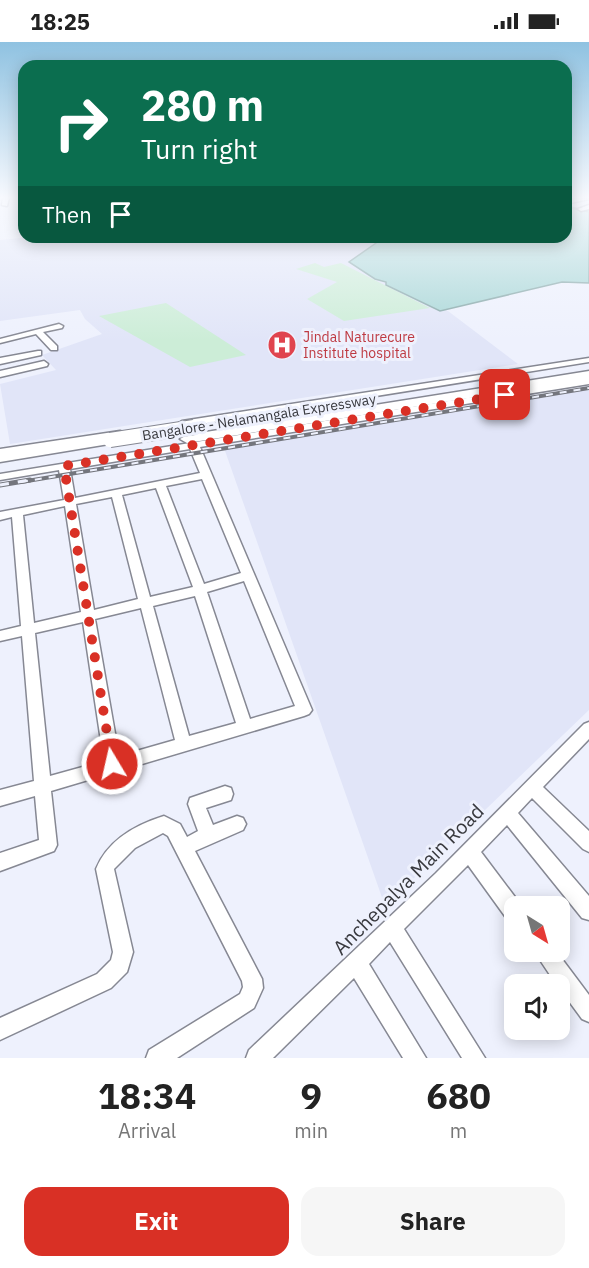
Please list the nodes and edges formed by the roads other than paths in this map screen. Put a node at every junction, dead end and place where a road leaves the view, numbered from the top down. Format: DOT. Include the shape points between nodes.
graph roads {
  1 [pos="59,326"];
  2 [pos="37,331"];
  3 [pos="3,332"];
  4 [pos="27,334"];
  5 [pos="0,340"];
  6 [pos="54,348"];
  7 [pos="20,349"];
  8 [pos="0,353"];
  9 [pos="38,353"];
  10 [pos="589,360"];
  11 [pos="0,361"];
  12 [pos="44,364"];
  13 [pos="589,367"];
  14 [pos="0,374"];
  15 [pos="589,375"];
  16 [pos="528,381"];
  17 [pos="589,381"];
  18 [pos="159,427"];
  19 [pos="141,430"];
  20 [pos="194,446"];
  21 [pos="166,450"];
  22 [pos="0,452"];
  23 [pos="149,453"];
  24 [pos="0,457"];
  25 [pos="64,466"];
  26 [pos="0,469"];
  27 [pos="205,475"];
  28 [pos="0,477"];
  29 [pos="160,485"];
  30 [pos="116,493"];
  31 [pos="69,502"];
  32 [pos="17,512"];
  33 [pos="0,516"];
  34 [pos="247,576"];
  35 [pos="200,590"];
  36 [pos="147,601"];
  37 [pos="89,615"];
  38 [pos="27,630"];
  39 [pos="0,636"];
  40 [pos="245,728"];
  41 [pos="587,735"];
  42 [pos="184,745"];
  43 [pos="112,764"];
  44 [pos="42,786"];
  45 [pos="532,787"];
  46 [pos="225,794"];
  47 [pos="0,798"];
  48 [pos="507,812"];
  49 [pos="237,824"];
  50 [pos="208,835"];
  51 [pos="589,843"];
  52 [pos="183,848"];
  53 [pos="469,851"];
  54 [pos="0,861"];
  55 [pos="504,898"];
  56 [pos="589,911"];
  57 [pos="392,927"];
  58 [pos="357,962"];
  59 [pos="552,962"];
  60 [pos="589,1012"];
  61 [pos="0,1029"];
  62 [pos="158,1058"];
  63 [pos="257,1058"];
  64 [pos="415,1058"];
  65 [pos="474,1058"];
  1 -- 2 [label="street"];
  2 -- 4 [label="street"];
  2 -- 6 [label="street"];
  3 -- 4 [label="street" via="23,327"];
  4 -- 5 [label="street"];
  7 -- 8 [label="street"];
  9 -- 11 [label="street"];
  10 -- 18 [label="street"];
  12 -- 14 [label="street"];
  13 -- 16 [label="highway, Bangalore - Nelamangala Expressway"];
  15 -- 16 [label="highway, Bangalore - Nelamangala Expressway"];
  16 -- 24 [label="highway, Bangalore - Nelamangala Expressway, bridge"];
  16 -- 26 [label="highway, Bangalore - Nelamangala Expressway"];
  17 -- 20 [label="street"];
  18 -- 19 [label="street"];
  18 -- 21 [label="street"];
  19 -- 22 [label="street"];
  19 -- 23 [label="street"];
  20 -- 21 [label="street"];
  20 -- 27 [label="street"];
  21 -- 23 [label="street"];
  23 -- 25 [label="street"];
  25 -- 28 [label="street"];
  25 -- 31 [label="street"];
  27 -- 29 [label="street"];
  27 -- 34 [label="street"];
  29 -- 30 [label="street"];
  29 -- 35 [label="street"];
  30 -- 31 [label="street"];
  30 -- 36 [label="street"];
  31 -- 32 [label="street"];
  31 -- 37 [label="street"];
  32 -- 33 [label="street"];
  32 -- 38 [label="street"];
  34 -- 35 [label="street"];
  34 -- 40 [label="street" via="304,710"];
  35 -- 36 [label="street"];
  35 -- 40 [label="street"];
  36 -- 37 [label="street"];
  36 -- 42 [label="street"];
  37 -- 38 [label="street"];
  37 -- 43 [label="street"];
  38 -- 39 [label="street"];
  38 -- 44 [label="street"];
  40 -- 42 [label="street"];
  41 -- 45 [label="street, Anchepalya Main Road"];
  42 -- 43 [label="street"];
  43 -- 44 [label="street"];
  44 -- 47 [label="street"];
  44 -- 54 [label="street" via="48,845"];
  45 -- 48 [label="street, Anchepalya Main Road"];
  45 -- 51 [label="street"];
  46 -- 50 [label="street" via="196,804"];
  48 -- 53 [label="street, Anchepalya Main Road"];
  48 -- 56 [label="street"];
  49 -- 50 [label="street"];
  50 -- 52 [label="street"];
  52 -- 61 [label="street" via="174,830 164,824 110,856 105,869 123,952 120,965 104,981"];
  52 -- 62 [label="street" via="252,979 253,988 247,1001"];
  53 -- 55 [label="street"];
  53 -- 57 [label="street, Anchepalya Main Road"];
  57 -- 58 [label="street, Anchepalya Main Road"];
  57 -- 65 [label="street"];
  58 -- 63 [label="street, Anchepalya Main Road"];
  58 -- 64 [label="street"];
  59 -- 60 [label="street"];
}
